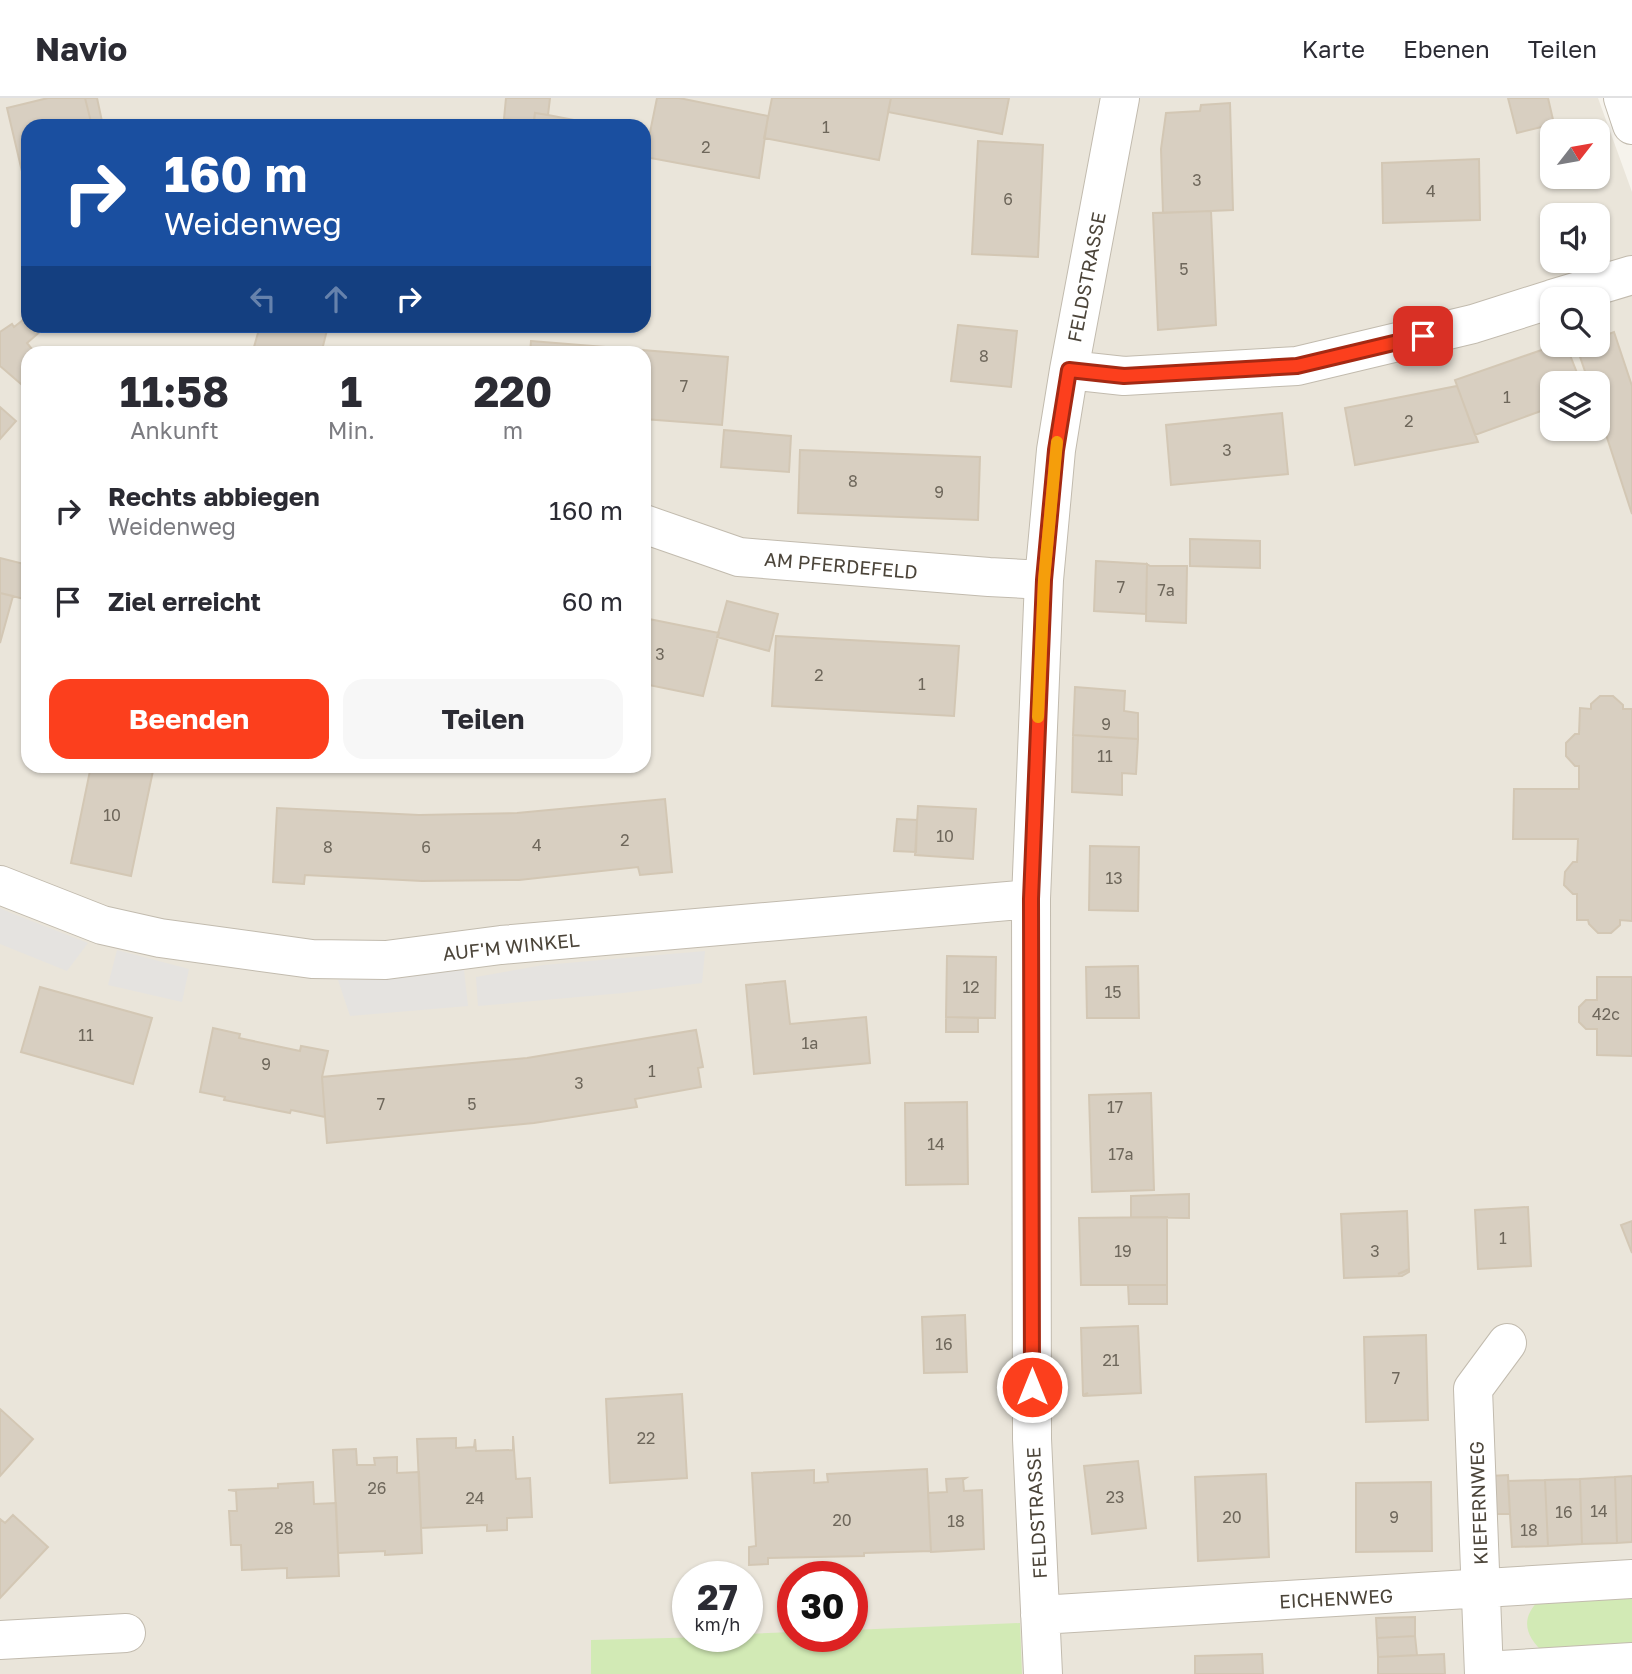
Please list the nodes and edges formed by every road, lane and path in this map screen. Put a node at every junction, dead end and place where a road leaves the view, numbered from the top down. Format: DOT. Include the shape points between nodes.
graph roads {
  1 [pos="1120,98"];
  2 [pos="1623,98"];
  3 [pos="1632,125"];
  4 [pos="1632,275"];
  5 [pos="1592,287"];
  6 [pos="1540,303"];
  7 [pos="1069,370"];
  8 [pos="651,526"];
  9 [pos="1044,580"];
  10 [pos="0,885"];
  11 [pos="1031,899"];
  12 [pos="1507,1343"];
  13 [pos="1632,1579"];
  14 [pos="1481,1588"];
  15 [pos="1041,1615"];
  16 [pos="126,1633"];
  17 [pos="0,1640"];
  18 [pos="1632,1662"];
  19 [pos="1484,1673"];
  20 [pos="1043,1674"];
  1 -- 7 [label="street, FELDSTRASSE"];
  2 -- 3 [label="street"];
  4 -- 5 [label="street"];
  6 -- 7 [label="street" via="1473,324 1297,366 1124,376"];
  7 -- 9 [label="street, FELDSTRASSE"];
  8 -- 9 [label="street, AM PFERDEFELD" via="739,557"];
  9 -- 11 [label="street, FELDSTRASSE"];
  10 -- 11 [label="street, AUF'M WINKEL" via="102,925 160,938 337,960 386,960 502,945"];
  11 -- 15 [label="street, FELDSTRASSE" via="1032,1439"];
  12 -- 14 [label="street, KIEFERNWEG" via="1473,1389"];
  13 -- 14 [label="street, EICHENWEG"];
  14 -- 15 [label="street, EICHENWEG"];
  14 -- 19 [label="street, KIEFERNWEG"];
  15 -- 20 [label="street, FELDSTRASSE"];
  16 -- 17 [label="street"];
  18 -- 19 [label="street"];
}
